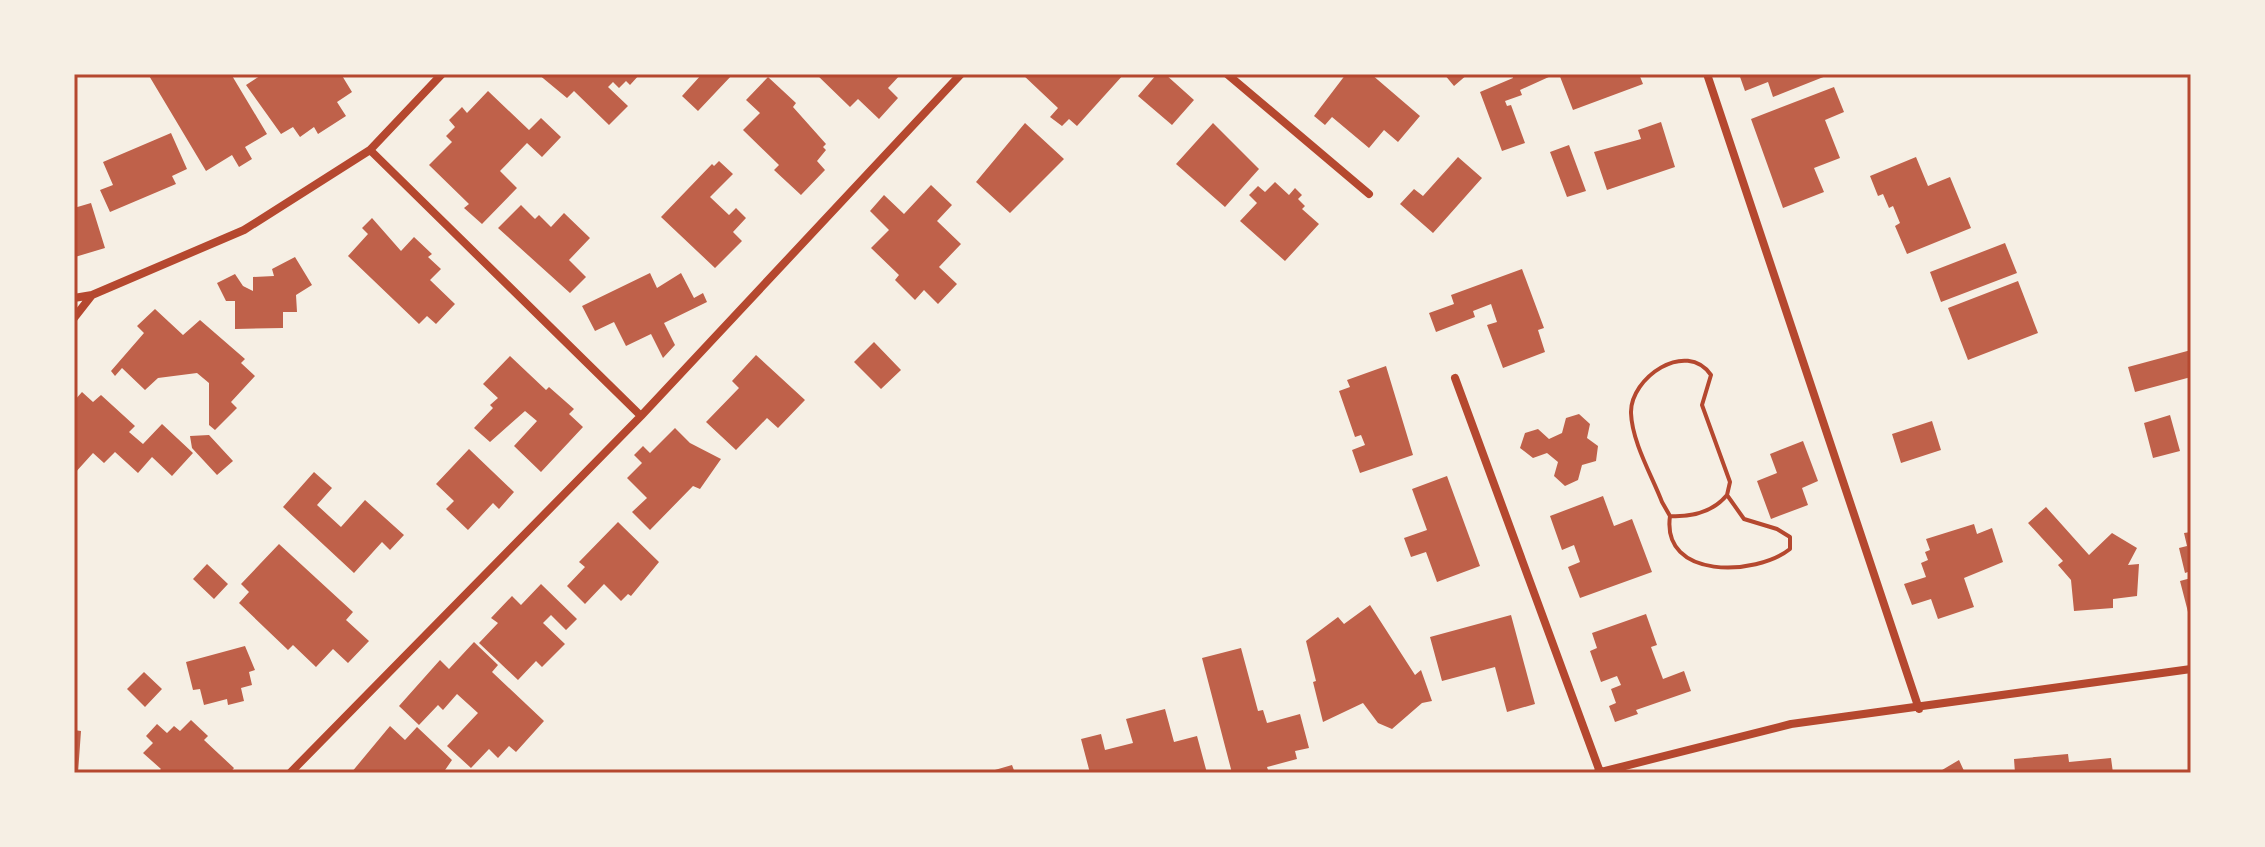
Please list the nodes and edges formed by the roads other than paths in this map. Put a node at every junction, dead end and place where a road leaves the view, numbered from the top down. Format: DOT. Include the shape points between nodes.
graph roads {
  1 [pos="442,74"];
  2 [pos="961,74"];
  3 [pos="1227,74"];
  4 [pos="1707,74"];
  5 [pos="370,150"];
  6 [pos="1369,194"];
  7 [pos="92,295"];
  8 [pos="74,298"];
  9 [pos="74,318"];
  10 [pos="1455,378"];
  11 [pos="641,416"];
  12 [pos="2191,669"];
  13 [pos="1919,709"];
  14 [pos="290,773"];
  15 [pos="1598,773"];
  1 -- 5 [label="street"];
  2 -- 11 [label="street"];
  3 -- 6 [label="street"];
  4 -- 13 [label="street"];
  5 -- 7 [label="street" via="244,230"];
  5 -- 11 [label="street"];
  7 -- 8 [label="street"];
  7 -- 9 [label="street"];
  10 -- 15 [label="street"];
  11 -- 14 [label="street"];
  12 -- 13 [label="street"];
  13 -- 15 [label="street" via="1791,724"];
}
